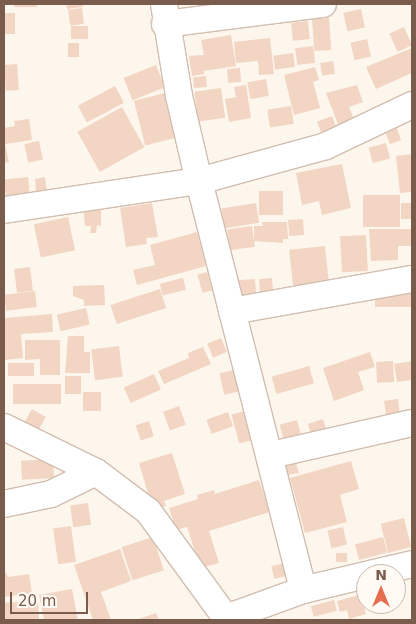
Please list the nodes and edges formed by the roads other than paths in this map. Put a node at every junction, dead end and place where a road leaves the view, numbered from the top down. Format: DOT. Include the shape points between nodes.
graph roads {
  1 [pos="323,4"];
  2 [pos="164,14"];
  3 [pos="412,105"];
  4 [pos="199,181"];
  5 [pos="4,210"];
  6 [pos="412,279"];
  7 [pos="232,311"];
  8 [pos="412,423"];
  9 [pos="4,427"];
  10 [pos="271,455"];
  11 [pos="96,472"];
  12 [pos="4,504"];
  13 [pos="356,577"];
  14 [pos="303,590"];
  15 [pos="222,619"];
  1 -- 2 [label="street"];
  2 -- 4 [label="street"];
  3 -- 4 [label="street" via="326,146"];
  4 -- 5 [label="street"];
  4 -- 7 [label="street"];
  6 -- 7 [label="street"];
  7 -- 10 [label="street"];
  8 -- 10 [label="street"];
  9 -- 11 [label="street"];
  10 -- 14 [label="street"];
  11 -- 12 [label="street" via="51,494"];
  11 -- 15 [label="street" via="148,511"];
  13 -- 14 [label="street"];
  14 -- 15 [label="street"];
}
